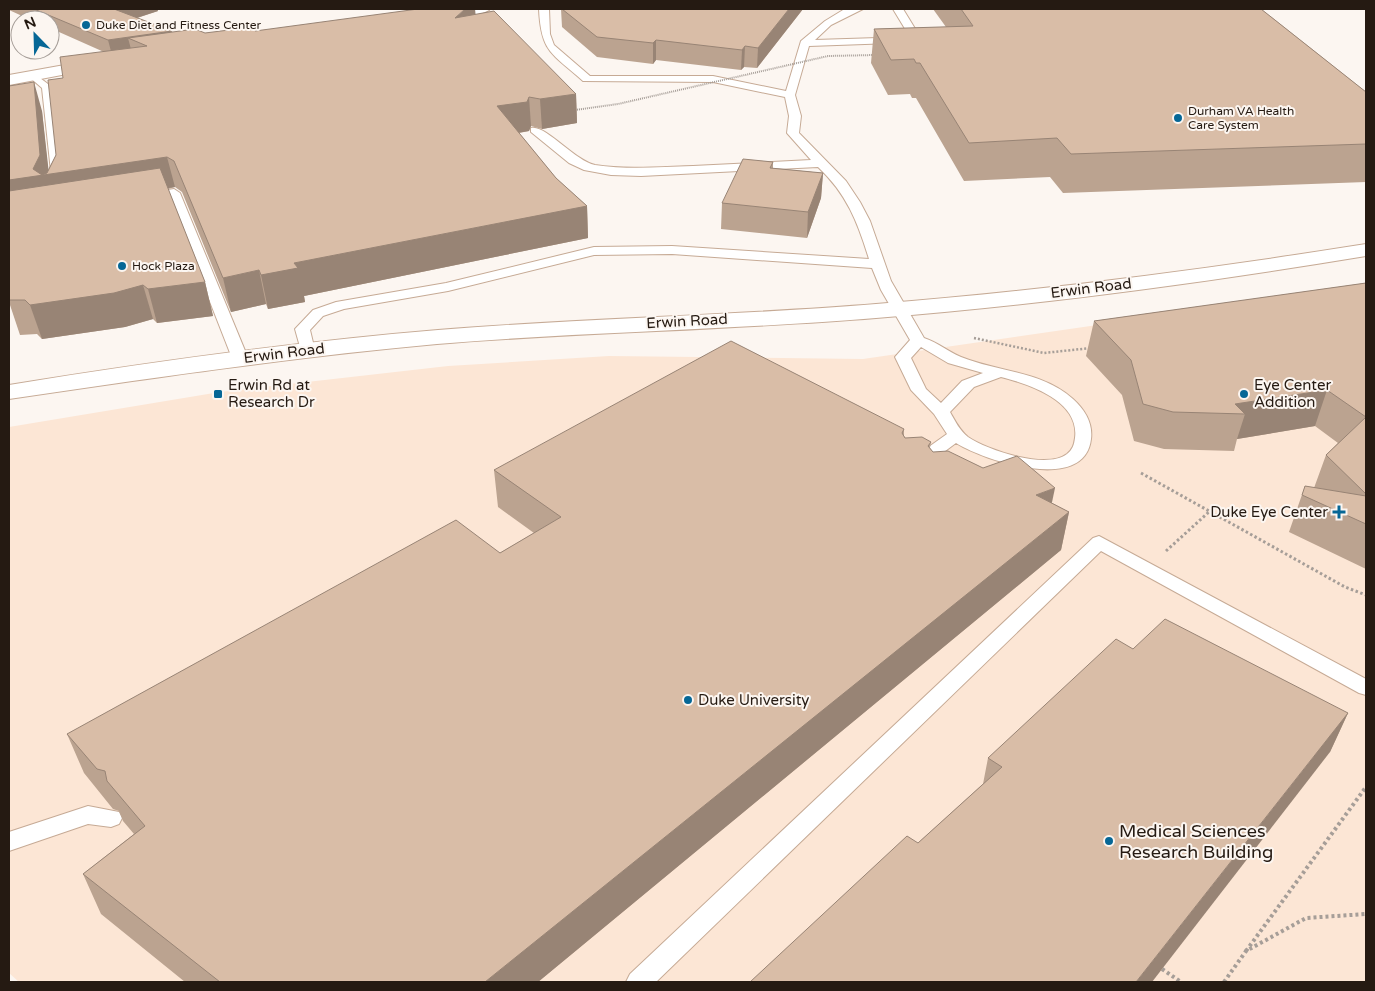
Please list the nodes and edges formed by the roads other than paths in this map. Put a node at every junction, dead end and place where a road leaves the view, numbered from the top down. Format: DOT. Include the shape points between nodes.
graph roads {
  1 [pos="483,9"];
  2 [pos="544,9"];
  3 [pos="858,9"];
  4 [pos="898,9"];
  5 [pos="425,17"];
  6 [pos="805,43"];
  7 [pos="115,62"];
  8 [pos="32,75"];
  9 [pos="9,80"];
  10 [pos="790,95"];
  11 [pos="535,130"];
  12 [pos="821,163"];
  13 [pos="54,193"];
  14 [pos="135,199"];
  15 [pos="1366,250"];
  16 [pos="878,264"];
  17 [pos="900,308"];
  18 [pos="918,341"];
  19 [pos="307,351"];
  20 [pos="240,358"];
  21 [pos="1002,372"];
  22 [pos="9,392"];
  23 [pos="941,412"];
  24 [pos="957,435"];
  25 [pos="982,451"];
  26 [pos="967,461"];
  27 [pos="908,470"];
  28 [pos="1366,688"];
  29 [pos="111,818"];
  30 [pos="9,842"];
  31 [pos="639,982"];
  1 -- 5 [label="main road"];
  2 -- 10 [label="lane" via="545,34 550,46 587,79 713,79"];
  3 -- 6 [label="lane" via="828,23"];
  4 -- 6 [label="lane" via="917,40"];
  6 -- 10 [label="lane"];
  7 -- 8 [label="main road"];
  8 -- 9 [label="main road"];
  8 -- 13 [label="lane" via="47,87 58,186"];
  10 -- 12 [label="lane" via="795,116 793,133"];
  11 -- 12 [label="lane" via="573,160 588,167 611,171"];
  12 -- 16 [label="lane" via="848,192 868,229"];
  14 -- 20 [label="lane" via="174,193"];
  15 -- 17 [label="main road, Erwin Road" via="1058,292"];
  16 -- 17 [label="lane"];
  16 -- 19 [label="lane" via="672,250 594,251 448,288 340,305 318,313 302,328"];
  17 -- 18 [label="lane"];
  17 -- 19 [label="main road, Erwin Road" via="561,328"];
  18 -- 21 [label="lane" via="960,362"];
  18 -- 23 [label="lane" via="903,357 921,393"];
  19 -- 20 [label="main road, Erwin Road"];
  20 -- 22 [label="main road, Erwin Road"];
  21 -- 23 [label="lane" via="968,384"];
  21 -- 25 [label="lane" via="1040,384 1059,395 1076,411 1085,442 1079,454 1061,463 1027,464"];
  23 -- 24 [label="lane"];
  24 -- 25 [label="lane"];
  24 -- 27 [label="lane"];
  25 -- 26 [label="lane"];
  28 -- 31 [label="lane" via="1099,542"];
  29 -- 30 [label="lane" via="88,816"];
}
